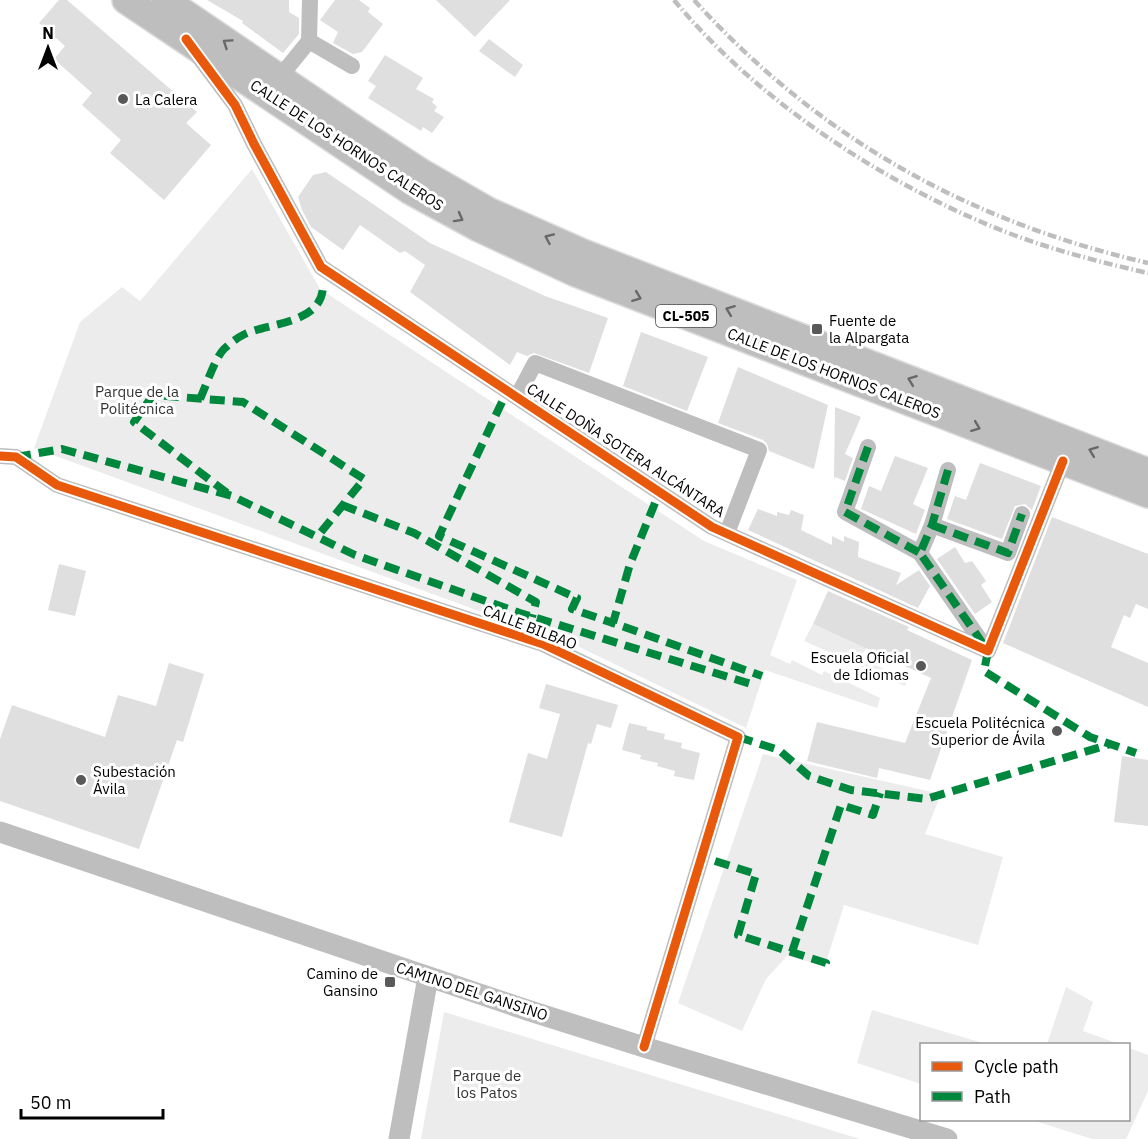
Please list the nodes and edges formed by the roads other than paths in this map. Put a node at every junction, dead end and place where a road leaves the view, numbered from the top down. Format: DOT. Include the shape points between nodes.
graph roads {
  1 [pos="126,0"];
  2 [pos="165,0"];
  3 [pos="310,0"];
  4 [pos="186,39"];
  5 [pos="309,41"];
  6 [pos="352,66"];
  7 [pos="263,75"];
  8 [pos="235,105"];
  9 [pos="517,397"];
  10 [pos="868,447"];
  11 [pos="0,456"];
  12 [pos="1063,461"];
  13 [pos="948,470"];
  14 [pos="1148,472"];
  15 [pos="1148,494"];
  16 [pos="1022,514"];
  17 [pos="932,525"];
  18 [pos="727,533"];
  19 [pos="920,553"];
  20 [pos="988,651"];
  21 [pos="0,832"];
  22 [pos="428,977"];
  23 [pos="644,1047"];
  24 [pos="399,1139"];
  25 [pos="947,1139"];
  1 -- 4 [label="main road, CALLE DE LOS HORNOS CALEROS / CL-505"];
  7 -- 2 [label="main road, CALLE DE LOS HORNOS CALEROS / CL-505, one-way"];
  3 -- 5 [label="street"];
  4 -- 7 [label="main road, CALLE DE LOS HORNOS CALEROS / CL-505"];
  4 -- 8 [label="street, CALLE DOÑA SOTERA ALCÁNTARA"];
  5 -- 6 [label="street"];
  5 -- 7 [label="street, CALLE DE LOS HORNOS CALEROS"];
  7 -- 8 [label="street"];
  7 -- 12 [label="main road, CALLE DE LOS HORNOS CALEROS / CL-505, one-way" via="411,191 479,228 576,273"];
  14 -- 7 [label="main road, CALLE DE LOS HORNOS CALEROS / CL-505, one-way" via="583,253 499,215 422,173"];
  8 -- 9 [label="street, CALLE DOÑA SOTERA ALCÁNTARA" via="321,267"];
  9 -- 18 [label="street, CALLE DOÑA SOTERA ALCÁNTARA" via="712,527"];
  9 -- 18 [label="street, CALLE DOÑA SOTERA ALCÁNTARA" via="535,363 759,450"];
  10 -- 19 [label="street" via="845,512"];
  11 -- 23 [label="street, CALLE BILBAO" via="16,457 57,485 543,644 738,737"];
  12 -- 15 [label="main road, CALLE DE LOS HORNOS CALEROS / CL-505"];
  12 -- 20 [label="street"];
  13 -- 17 [label="street"];
  16 -- 17 [label="street" via="1008,553"];
  17 -- 19 [label="street"];
  18 -- 20 [label="street, CALLE DOÑA SOTERA ALCÁNTARA"];
  19 -- 20 [label="street"];
  21 -- 22 [label="street, CAMINO DEL GANSINO"];
  22 -- 23 [label="street, CAMINO DEL GANSINO"];
  22 -- 24 [label="street"];
  23 -- 25 [label="street, CAMINO DEL GANSINO"];
}
